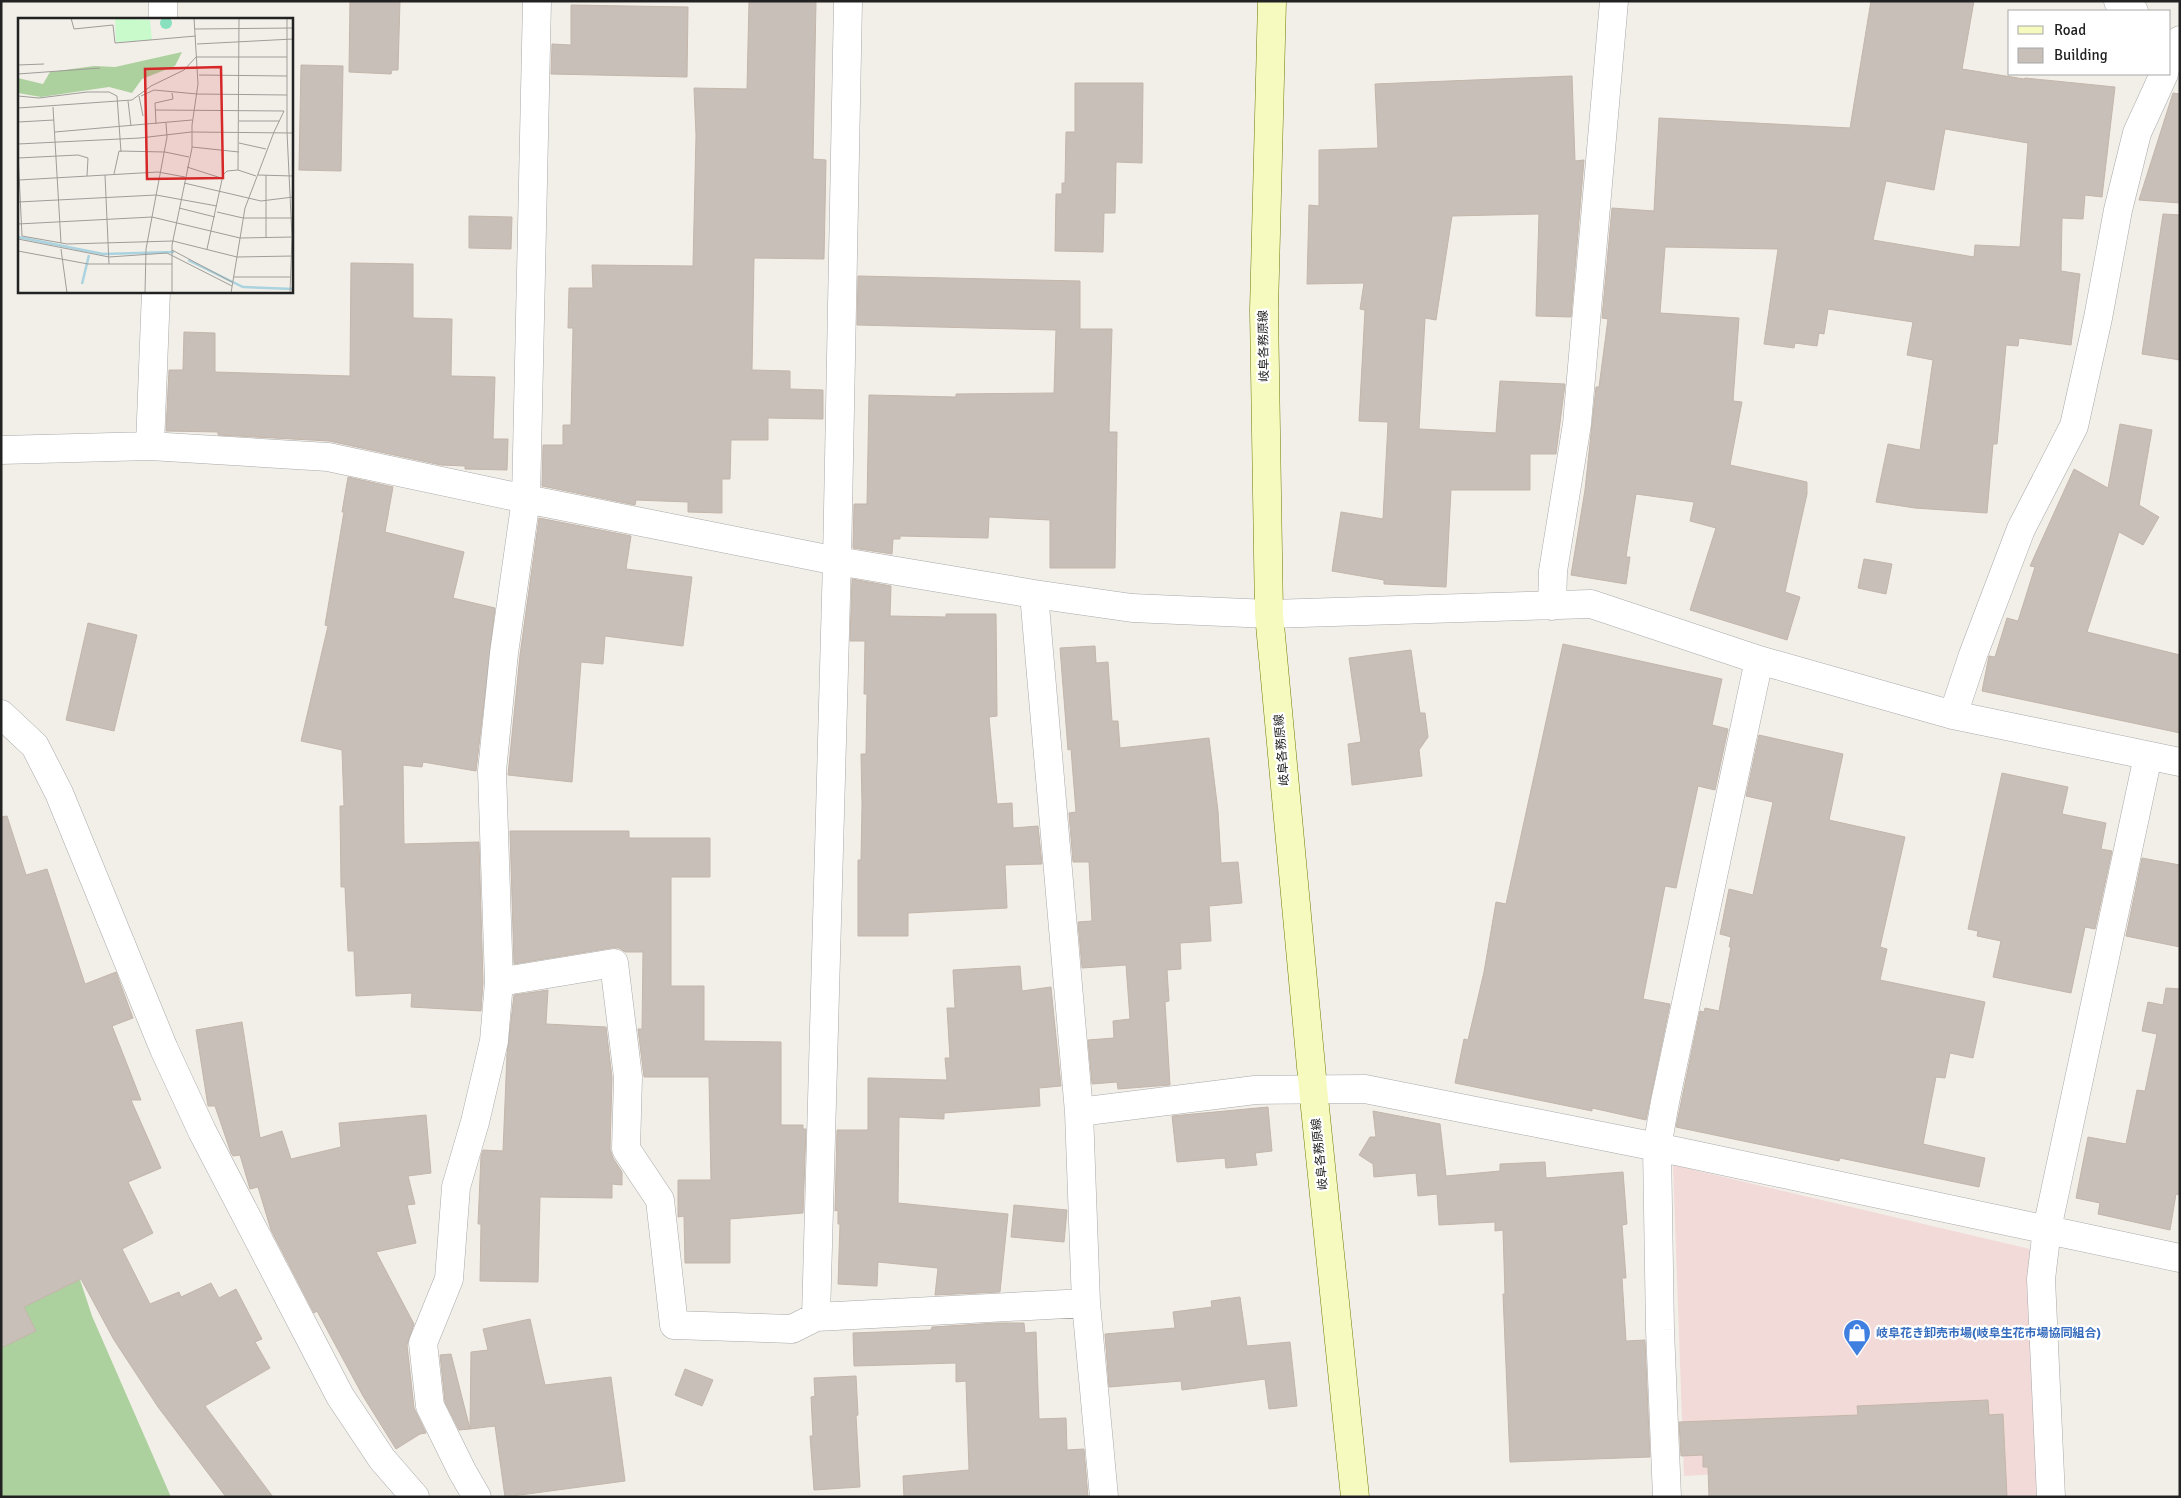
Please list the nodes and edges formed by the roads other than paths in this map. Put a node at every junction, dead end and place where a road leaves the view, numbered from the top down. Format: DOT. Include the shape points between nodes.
graph roads {
  1 [pos="163,1"];
  2 [pos="536,1"];
  3 [pos="848,1"];
  4 [pos="1272,1"];
  5 [pos="1614,1"];
  6 [pos="2118,1"];
  7 [pos="2132,10"];
  8 [pos="163,18"];
  9 [pos="2180,39"];
  10 [pos="2171,60"];
  11 [pos="2164,75"];
  12 [pos="156,292"];
  13 [pos="150,446"];
  14 [pos="1,450"];
  15 [pos="526,500"];
  16 [pos="836,561"];
  17 [pos="1034,594"];
  18 [pos="1552,606"];
  19 [pos="1269,614"];
  20 [pos="1759,660"];
  21 [pos="1,714"];
  22 [pos="1953,715"];
  23 [pos="2148,756"];
  24 [pos="2180,762"];
  25 [pos="498,982"];
  26 [pos="1313,1088"];
  27 [pos="1079,1112"];
  28 [pos="1657,1147"];
  29 [pos="2048,1229"];
  30 [pos="2180,1258"];
  31 [pos="1086,1303"];
  32 [pos="816,1317"];
  33 [pos="415,1497"];
  34 [pos="477,1497"];
  35 [pos="1104,1497"];
  36 [pos="1356,1497"];
  37 [pos="1667,1497"];
  38 [pos="2052,1497"];
  1 -- 8 [label="street"];
  2 -- 15 [label="street"];
  3 -- 16 [label="street"];
  4 -- 19 [label="main road, 岐阜各務原線" via="1264,310"];
  5 -- 18 [label="street" via="1577,424 1553,571"];
  6 -- 7 [label="street"];
  9 -- 10 [label="street"];
  11 -- 22 [label="street" via="2137,133 2074,426 2021,529"];
  12 -- 13 [label="street"];
  13 -- 14 [label="street"];
  13 -- 15 [label="street" via="328,457"];
  15 -- 16 [label="street"];
  15 -- 25 [label="street" via="504,653 492,771"];
  16 -- 17 [label="street"];
  16 -- 32 [label="street"];
  17 -- 19 [label="street" via="1132,608"];
  17 -- 27 [label="street"];
  18 -- 19 [label="street"];
  18 -- 20 [label="street" via="1591,604"];
  19 -- 26 [label="main road, 岐阜各務原線"];
  20 -- 22 [label="street"];
  20 -- 28 [label="street"];
  21 -- 33 [label="street" via="35,746 198,1123 340,1396 382,1460"];
  22 -- 23 [label="street"];
  23 -- 24 [label="street"];
  23 -- 29 [label="street"];
  25 -- 32 [label="street" via="614,963 628,1077 626,1149 660,1200 674,1326 792,1329"];
  25 -- 34 [label="street" via="494,1041 456,1187 449,1279 423,1343 430,1406"];
  26 -- 27 [label="street" via="1255,1090"];
  26 -- 28 [label="street" via="1364,1088"];
  26 -- 36 [label="main road, 岐阜各務原線"];
  27 -- 31 [label="street"];
  28 -- 29 [label="street"];
  28 -- 37 [label="street"];
  29 -- 30 [label="street"];
  29 -- 38 [label="street" via="2041,1279"];
  31 -- 32 [label="street"];
  31 -- 35 [label="street"];
}
